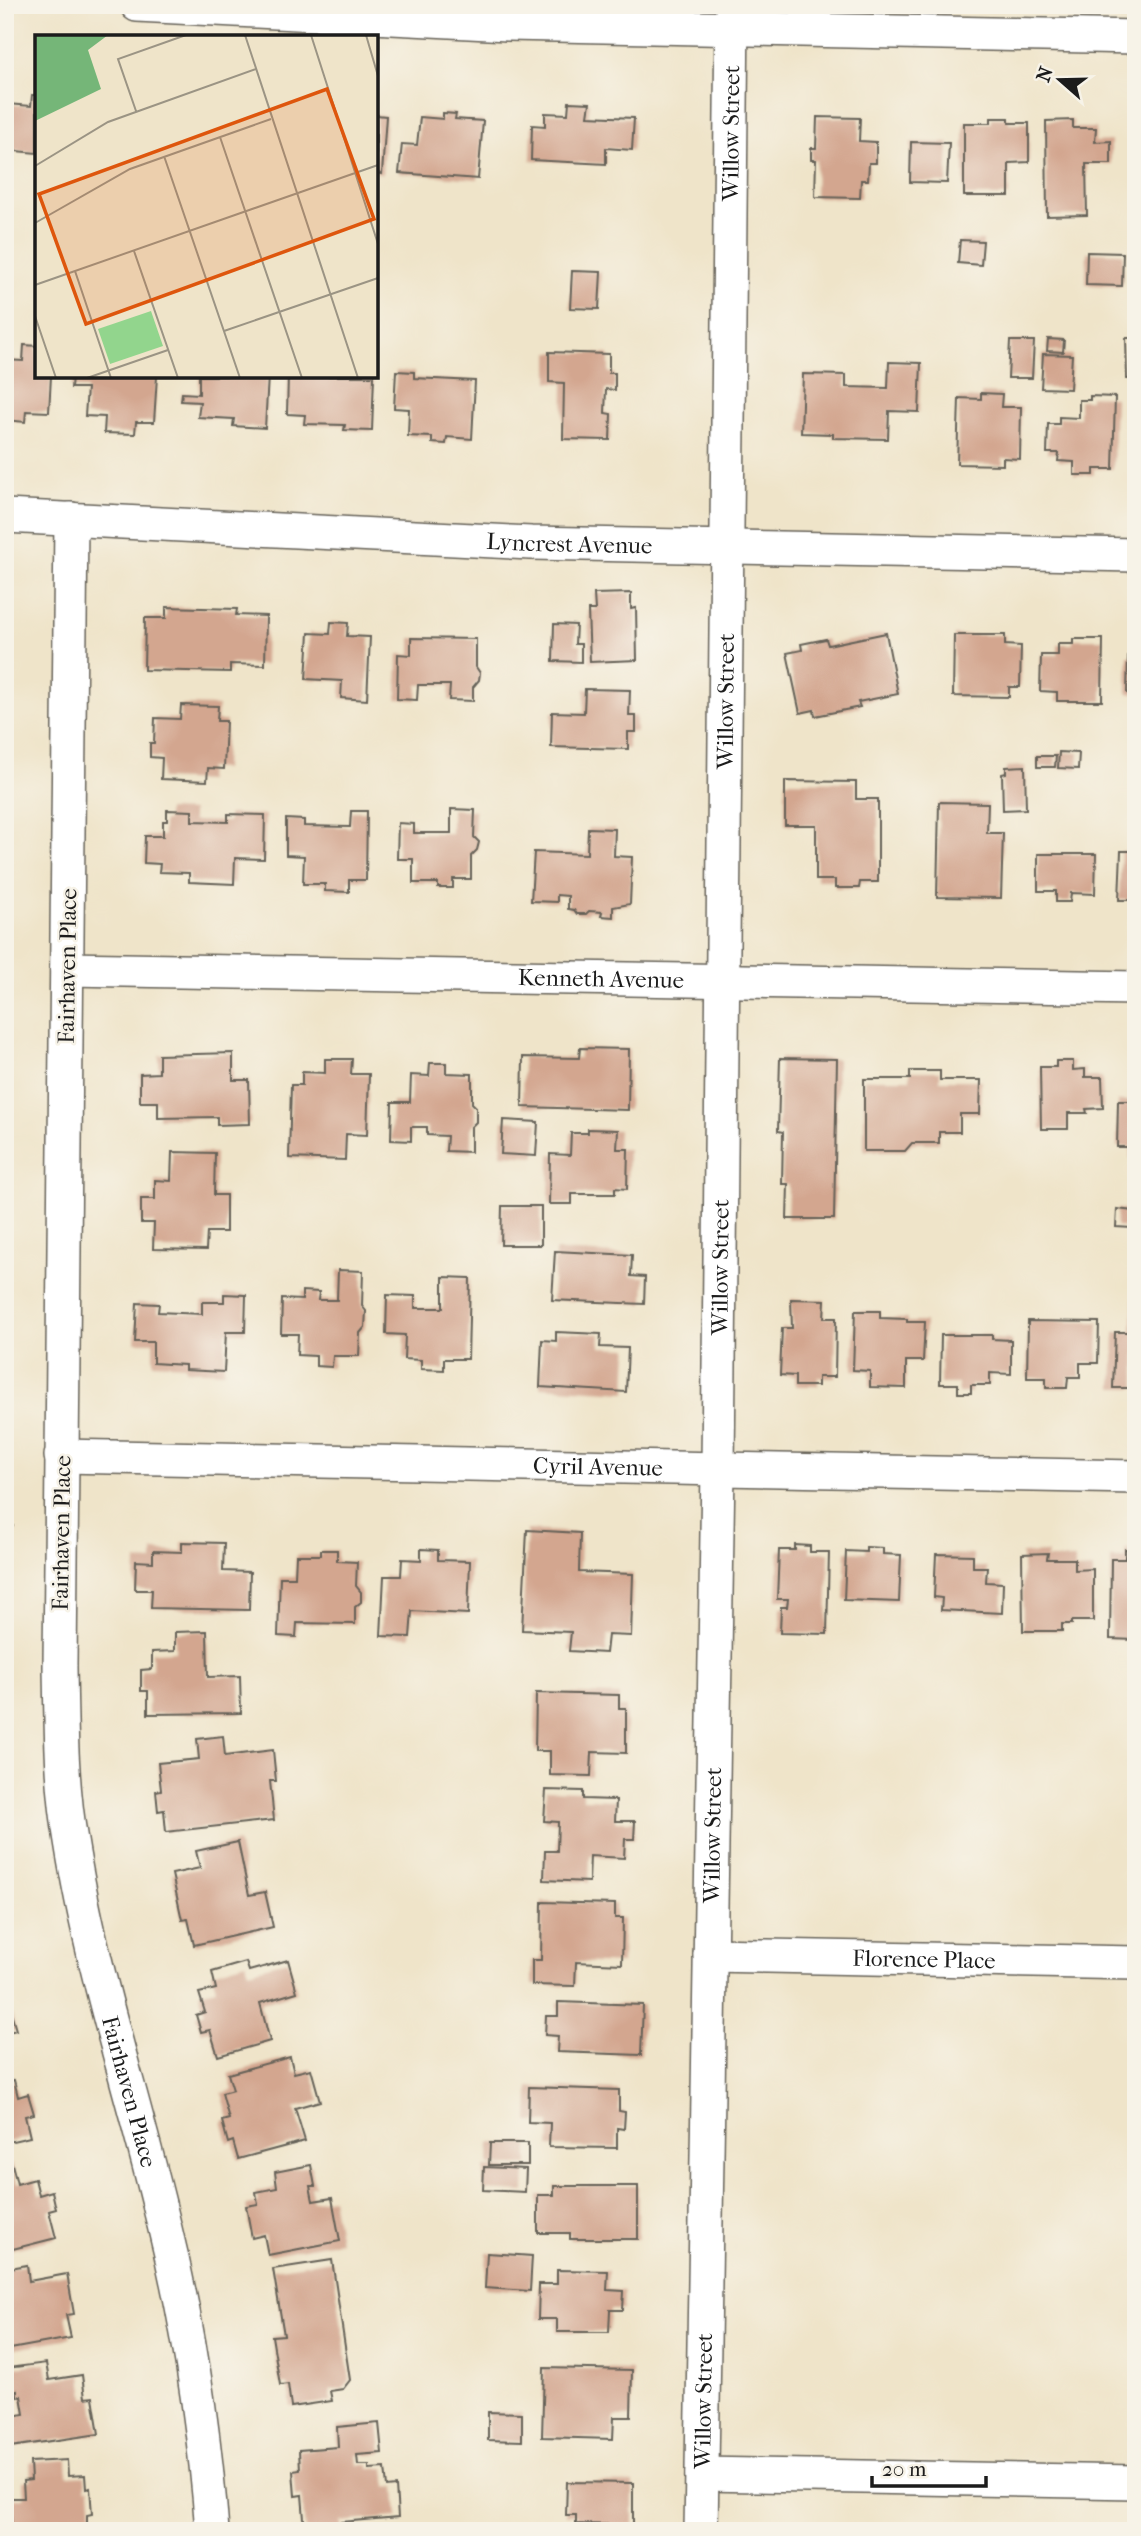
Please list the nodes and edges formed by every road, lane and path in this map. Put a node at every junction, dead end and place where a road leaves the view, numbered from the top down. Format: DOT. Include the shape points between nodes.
graph roads {
  1 [pos="137,5"];
  2 [pos="732,17"];
  3 [pos="1136,37"];
  4 [pos="5,516"];
  5 [pos="71,519"];
  6 [pos="727,548"];
  7 [pos="1136,555"];
  8 [pos="67,968"];
  9 [pos="723,981"];
  10 [pos="1136,988"];
  11 [pos="61,1457"];
  12 [pos="718,1469"];
  13 [pos="1136,1476"];
  14 [pos="5,1525"];
  15 [pos="14,1525"];
  16 [pos="710,1955"];
  17 [pos="1136,1963"];
  18 [pos="702,2474"];
  19 [pos="1136,2482"];
  20 [pos="212,2531"];
  21 [pos="701,2531"];
  1 -- 2 [label="street" via="508,24"];
  2 -- 3 [label="street"];
  2 -- 6 [label="street, Willow Street"];
  4 -- 5 [label="street, Lyncrest Avenue"];
  5 -- 6 [label="street, Lyncrest Avenue"];
  5 -- 8 [label="street, Fairhaven Place"];
  6 -- 7 [label="street, Lyncrest Avenue"];
  6 -- 9 [label="street, Willow Street"];
  8 -- 9 [label="street, Kenneth Avenue"];
  8 -- 11 [label="street, Fairhaven Place"];
  9 -- 10 [label="street, Kenneth Avenue"];
  9 -- 12 [label="street, Willow Street"];
  11 -- 12 [label="street, Cyril Avenue"];
  11 -- 20 [label="street, Fairhaven Place" via="62,1755 70,1838 86,1926 182,2305"];
  12 -- 13 [label="street, Cyril Avenue"];
  12 -- 16 [label="street, Willow Street"];
  14 -- 15 [label="path"];
  16 -- 17 [label="street, Florence Place"];
  16 -- 18 [label="street, Willow Street"];
  18 -- 19 [label="street"];
  18 -- 21 [label="street, Willow Street"];
}
